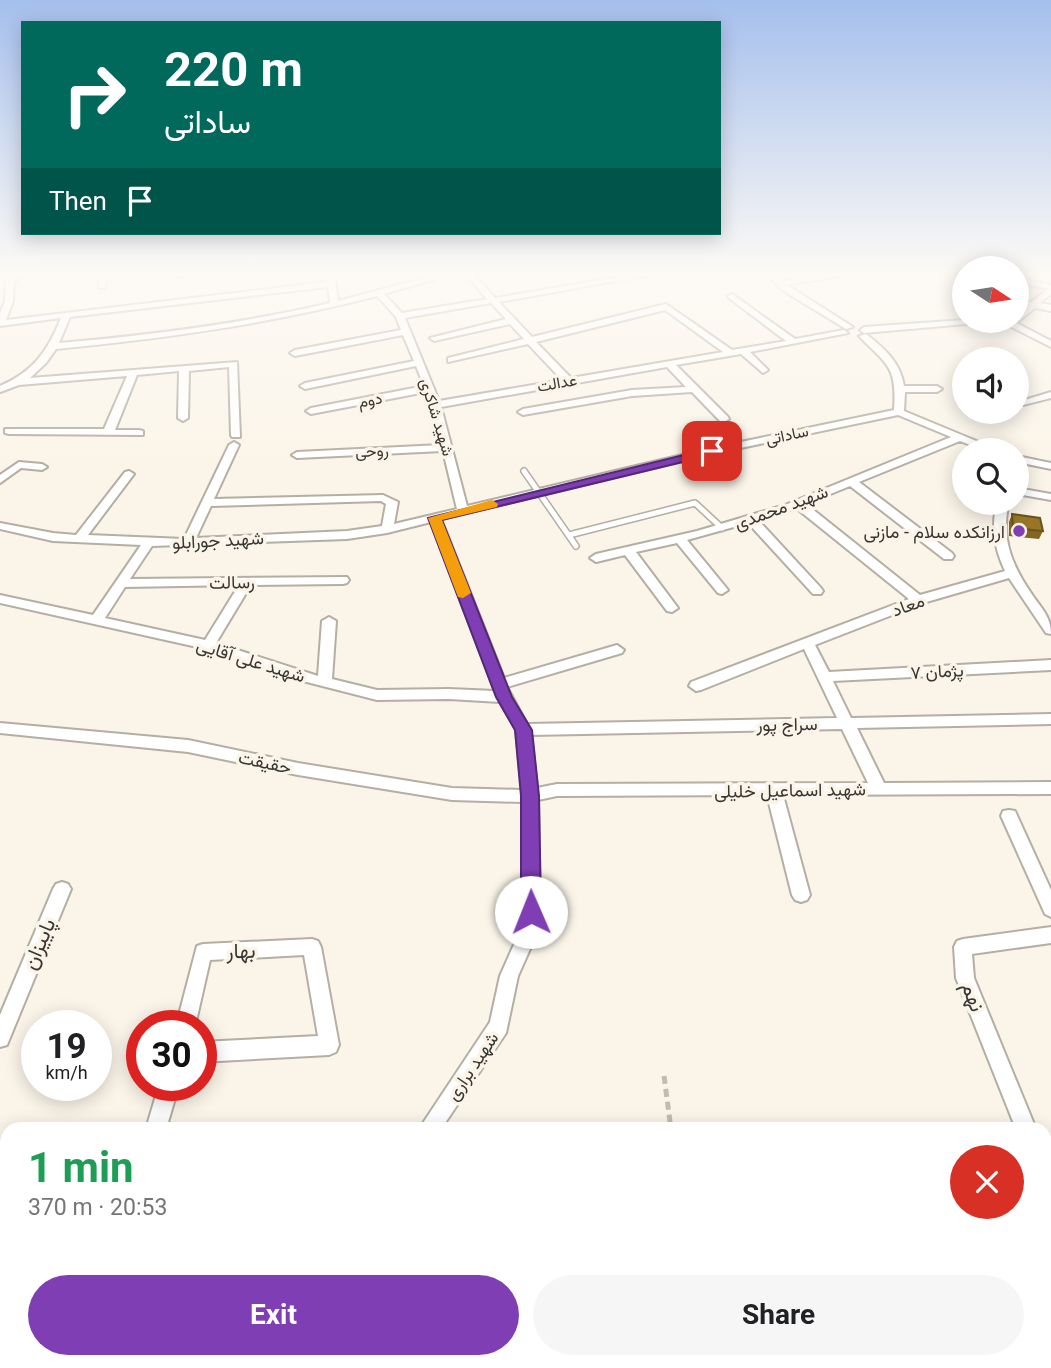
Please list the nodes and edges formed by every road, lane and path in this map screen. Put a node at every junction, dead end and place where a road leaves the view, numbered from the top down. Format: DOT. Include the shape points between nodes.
graph roads {
  1 [pos="58,336"];
  2 [pos="163,336"];
  3 [pos="387,336"];
  4 [pos="408,336"];
  5 [pos="444,336"];
  6 [pos="524,336"];
  7 [pos="550,336"];
  8 [pos="706,336"];
  9 [pos="785,336"];
  10 [pos="817,336"];
  11 [pos="866,336"];
  12 [pos="1035,336"];
  13 [pos="434,338"];
  14 [pos="529,341"];
  15 [pos="792,341"];
  16 [pos="1051,344"];
  17 [pos="55,345"];
  18 [pos="742,350"];
  19 [pos="729,352"];
  20 [pos="295,353"];
  21 [pos="451,360"];
  22 [pos="419,363"];
  23 [pos="668,363"];
  24 [pos="184,368"];
  25 [pos="763,370"];
  26 [pos="133,372"];
  27 [pos="568,381"];
  28 [pos="17,382"];
  29 [pos="304,386"];
  30 [pos="429,388"];
  31 [pos="0,389"];
  32 [pos="694,389"];
  33 [pos="901,389"];
  34 [pos="937,389"];
  35 [pos="1051,395"];
  36 [pos="1029,400"];
  37 [pos="436,405"];
  38 [pos="311,411"];
  39 [pos="523,412"];
  40 [pos="897,412"];
  41 [pos="183,418"];
  42 [pos="724,419"];
  43 [pos="9,431"];
  44 [pos="108,433"];
  45 [pos="139,433"];
  46 [pos="960,437"];
  47 [pos="447,447"];
  48 [pos="297,455"];
  49 [pos="1029,461"];
  50 [pos="1051,466"];
  51 [pos="41,467"];
  52 [pos="524,471"];
  53 [pos="129,474"];
  54 [pos="0,480"];
  55 [pos="851,481"];
  56 [pos="1029,493"];
  57 [pos="538,494"];
  58 [pos="1051,497"];
  59 [pos="207,503"];
  60 [pos="797,503"];
  61 [pos="463,510"];
  62 [pos="999,515"];
  63 [pos="435,518"];
  64 [pos="751,519"];
  65 [pos="0,526"];
  66 [pos="722,528"];
  67 [pos="387,529"];
  68 [pos="569,534"];
  69 [pos="79,539"];
  70 [pos="680,539"];
  71 [pos="188,542"];
  72 [pos="148,543"];
  73 [pos="576,546"];
  74 [pos="628,550"];
  75 [pos="948,556"];
  76 [pos="596,558"];
  77 [pos="1011,573"];
  78 [pos="342,580"];
  79 [pos="247,582"];
  80 [pos="121,583"];
  81 [pos="722,590"];
  82 [pos="817,590"];
  83 [pos="0,599"];
  84 [pos="918,600"];
  85 [pos="672,608"];
  86 [pos="97,620"];
  87 [pos="329,621"];
  88 [pos="1051,629"];
  89 [pos="808,644"];
  90 [pos="208,645"];
  91 [pos="617,650"];
  92 [pos="1051,664"];
  93 [pos="823,677"];
  94 [pos="324,682"];
  95 [pos="696,687"];
  96 [pos="501,691"];
  97 [pos="1051,719"];
  98 [pos="848,723"];
  99 [pos="0,728"];
  100 [pos="523,730"];
  101 [pos="1051,788"];
  102 [pos="879,789"];
  103 [pos="774,791"];
  104 [pos="530,796"];
  105 [pos="1009,816"];
  106 [pos="62,889"];
  107 [pos="801,895"];
  108 [pos="1051,909"];
  109 [pos="1051,935"];
  110 [pos="189,1010"];
  111 [pos="0,1038"];
  112 [pos="217,1051"];
  113 [pos="664,1076"];
  114 [pos="164,1101"];
  115 [pos="158,1122"];
  116 [pos="434,1122"];
  117 [pos="670,1122"];
  118 [pos="1023,1122"];
  1 -- 17 [label="street"];
  2 -- 17 [label="street"];
  3 -- 20 [label="street"];
  4 -- 22 [label="street, شهید شاکری"];
  5 -- 13 [label="street"];
  6 -- 14 [label="street"];
  7 -- 14 [label="street"];
  8 -- 19 [label="street"];
  9 -- 15 [label="street"];
  10 -- 15 [label="street, عدالت"];
  11 -- 33 [label="street" via="895,365"];
  12 -- 16 [label="street"];
  14 -- 21 [label="street"];
  14 -- 27 [label="street"];
  15 -- 18 [label="street, عدالت"];
  17 -- 28 [label="street" via="39,370"];
  18 -- 19 [label="street, عدالت"];
  18 -- 25 [label="street"];
  19 -- 23 [label="street, عدالت"];
  22 -- 29 [label="street"];
  22 -- 30 [label="street, شهید شاکری"];
  23 -- 27 [label="street, عدالت"];
  23 -- 32 [label="street"];
  24 -- 26 [label="street"];
  24 -- 41 [label="street"];
  24 -- 59 [label="street" via="234,364 235,440"];
  26 -- 28 [label="street"];
  26 -- 44 [label="street"];
  27 -- 37 [label="street, عدالت"];
  28 -- 31 [label="street"];
  30 -- 37 [label="street, شهید شاکری"];
  30 -- 38 [label="street, دوم"];
  32 -- 39 [label="street" via="632,393"];
  32 -- 42 [label="street"];
  33 -- 34 [label="street"];
  33 -- 40 [label="street"];
  35 -- 36 [label="street"];
  37 -- 47 [label="street, شهید شاکری"];
  40 -- 46 [label="street"];
  40 -- 57 [label="street, ساداتی"];
  43 -- 44 [label="street"];
  44 -- 45 [label="street"];
  46 -- 55 [label="street, شهید محمدی"];
  47 -- 48 [label="street, روحی"];
  47 -- 61 [label="street, شهید شاکری"];
  49 -- 50 [label="street"];
  51 -- 54 [label="street" via="19,465"];
  52 -- 57 [label="lane"];
  53 -- 69 [label="street"];
  55 -- 60 [label="street, شهید محمدی"];
  55 -- 75 [label="street"];
  56 -- 58 [label="street"];
  57 -- 61 [label="street, ساداتی"];
  57 -- 68 [label="lane"];
  59 -- 67 [label="street" via="383,498 392,502"];
  59 -- 71 [label="street"];
  60 -- 64 [label="street, شهید محمدی"];
  60 -- 84 [label="street"];
  61 -- 63 [label="street, ساداتی"];
  62 -- 77 [label="street" via="1003,558"];
  63 -- 67 [label="street, شهید جورابلو"];
  63 -- 96 [label="street, شهید براری"];
  64 -- 66 [label="street, شهید محمدی"];
  64 -- 82 [label="street"];
  65 -- 69 [label="street, شهید جورابلو"];
  66 -- 68 [label="lane" via="695,503"];
  66 -- 70 [label="street, شهید محمدی"];
  67 -- 71 [label="street, شهید جورابلو" via="347,536"];
  68 -- 73 [label="lane"];
  69 -- 72 [label="street, شهید جورابلو"];
  70 -- 74 [label="street, شهید محمدی"];
  70 -- 81 [label="street"];
  71 -- 72 [label="street, شهید جورابلو"];
  72 -- 80 [label="street"];
  74 -- 76 [label="street, شهید محمدی"];
  74 -- 85 [label="street"];
  77 -- 84 [label="street, معاد"];
  77 -- 88 [label="street"];
  78 -- 79 [label="street, رسالت"];
  79 -- 80 [label="street, رسالت"];
  79 -- 90 [label="street"];
  80 -- 86 [label="street"];
  83 -- 86 [label="street, شهید علی آقایی"];
  84 -- 89 [label="street, معاد"];
  86 -- 90 [label="street, شهید علی آقایی"];
  87 -- 94 [label="street"];
  89 -- 93 [label="street"];
  89 -- 95 [label="street, معاد"];
  90 -- 94 [label="street, شهید علی آقایی"];
  91 -- 96 [label="street, شهید علی آقایی"];
  92 -- 93 [label="street, پژمان ۷"];
  93 -- 98 [label="street"];
  94 -- 96 [label="street, شهید علی آقایی" via="377,695"];
  96 -- 100 [label="street, شهید براری"];
  97 -- 98 [label="street, سراج پور"];
  98 -- 100 [label="street, سراج پور"];
  98 -- 102 [label="street"];
  99 -- 104 [label="street, حقیقت" via="188,746 452,794"];
  100 -- 104 [label="street, شهید براری"];
  101 -- 102 [label="street, شهید اسماعیل خلیلی"];
  102 -- 103 [label="street, شهید اسماعیل خلیلی"];
  103 -- 104 [label="street, شهید اسماعیل خلیلی" via="557,790"];
  103 -- 107 [label="street"];
  104 -- 116 [label="street, شهید براری" via="531,912 525,940 509,976 499,1026"];
  105 -- 108 [label="street"];
  106 -- 111 [label="street, پاییزان"];
  109 -- 118 [label="street, نهم" via="963,947 961,960"];
  110 -- 112 [label="street, بهار" via="203,952 312,947 329,1045"];
  113 -- 117 [label="path"];
  114 -- 115 [label="street"];
}
